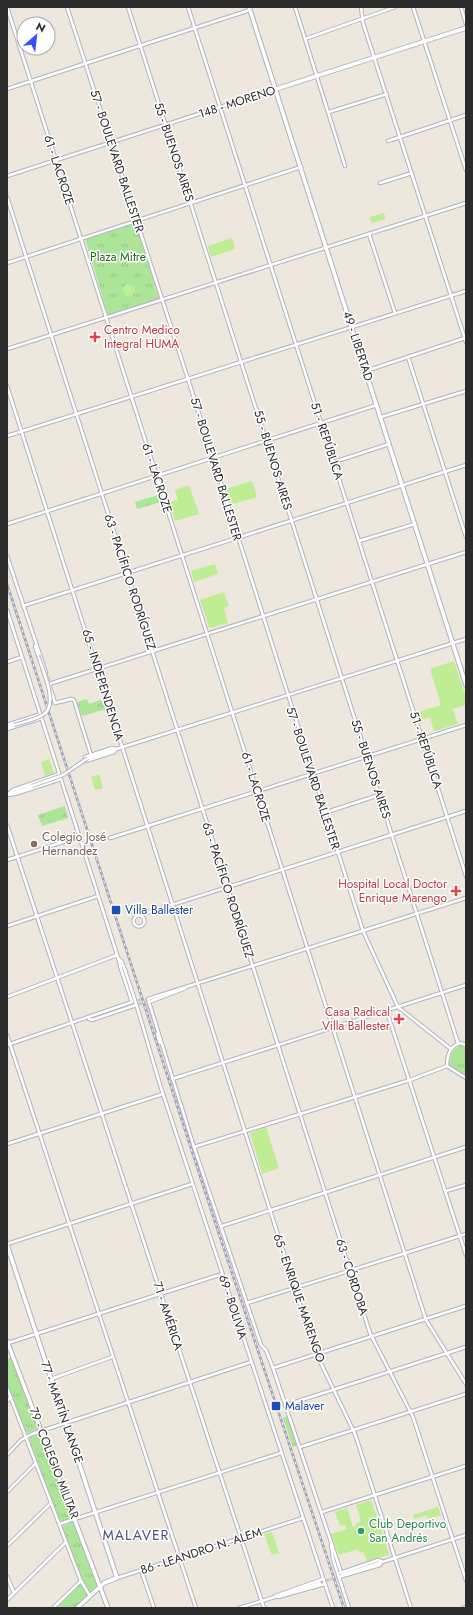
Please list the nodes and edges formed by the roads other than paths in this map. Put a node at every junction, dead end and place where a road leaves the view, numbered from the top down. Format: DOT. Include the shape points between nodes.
graph roads {
  1 [pos="7,7"];
  2 [pos="67,7"];
  3 [pos="128,7"];
  4 [pos="188,7"];
  5 [pos="295,7"];
  6 [pos="361,7"];
  7 [pos="395,7"];
  8 [pos="413,7"];
  9 [pos="461,7"];
  10 [pos="250,9"];
  11 [pos="363,18"];
  12 [pos="466,24"];
  13 [pos="466,28"];
  14 [pos="195,29"];
  15 [pos="305,39"];
  16 [pos="424,42"];
  17 [pos="140,46"];
  18 [pos="374,58"];
  19 [pos="86,64"];
  20 [pos="317,76"];
  21 [pos="31,81"];
  22 [pos="7,89"];
  23 [pos="276,89"];
  24 [pos="386,94"];
  25 [pos="220,108"];
  26 [pos="329,112"];
  27 [pos="466,115"];
  28 [pos="450,121"];
  29 [pos="166,125"];
  30 [pos="401,138"];
  31 [pos="111,142"];
  32 [pos="388,142"];
  33 [pos="56,160"];
  34 [pos="345,166"];
  35 [pos="302,167"];
  36 [pos="466,170"];
  37 [pos="412,173"];
  38 [pos="7,176"];
  39 [pos="380,183"];
  40 [pos="246,186"];
  41 [pos="7,196"];
  42 [pos="191,203"];
  43 [pos="466,203"];
  44 [pos="426,216"];
  45 [pos="136,221"];
  46 [pos="369,234"];
  47 [pos="81,239"];
  48 [pos="326,247"];
  49 [pos="26,257"];
  50 [pos="7,263"];
  51 [pos="271,265"];
  52 [pos="216,282"];
  53 [pos="466,291"];
  54 [pos="452,296"];
  55 [pos="161,300"];
  56 [pos="395,313"];
  57 [pos="106,318"];
  58 [pos="352,327"];
  59 [pos="51,335"];
  60 [pos="465,338"];
  61 [pos="466,342"];
  62 [pos="297,345"];
  63 [pos="7,349"];
  64 [pos="408,357"];
  65 [pos="242,362"];
  66 [pos="366,371"];
  67 [pos="188,380"];
  68 [pos="7,386"];
  69 [pos="466,391"];
  70 [pos="131,397"];
  71 [pos="424,404"];
  72 [pos="376,405"];
  73 [pos="77,415"];
  74 [pos="381,417"];
  75 [pos="321,423"];
  76 [pos="21,432"];
  77 [pos="7,436"];
  78 [pos="266,441"];
  79 [pos="389,444"];
  80 [pos="211,458"];
  81 [pos="334,462"];
  82 [pos="466,465"];
  83 [pos="445,472"];
  84 [pos="157,475"];
  85 [pos="402,485"];
  86 [pos="101,493"];
  87 [pos="347,502"];
  88 [pos="47,511"];
  89 [pos="291,520"];
  90 [pos="7,524"];
  91 [pos="415,524"];
  92 [pos="237,537"];
  93 [pos="466,537"];
  94 [pos="359,541"];
  95 [pos="466,552"];
  96 [pos="182,555"];
  97 [pos="7,556"];
  98 [pos="427,563"];
  99 [pos="127,572"];
  100 [pos="371,581"];
  101 [pos="73,590"];
  102 [pos="317,598"];
  103 [pos="23,606"];
  104 [pos="7,610"];
  105 [pos="262,616"];
  106 [pos="207,633"];
  107 [pos="32,636"];
  108 [pos="466,638"];
  109 [pos="452,643"];
  110 [pos="152,651"];
  111 [pos="22,657"];
  112 [pos="397,659"];
  113 [pos="7,662"];
  114 [pos="97,669"];
  115 [pos="342,677"];
  116 [pos="49,684"];
  117 [pos="466,685"];
  118 [pos="287,695"];
  119 [pos="232,712"];
  120 [pos="41,716"];
  121 [pos="466,724"];
  122 [pos="7,727"];
  123 [pos="177,730"];
  124 [pos="422,739"];
  125 [pos="122,748"];
  126 [pos="115,749"];
  127 [pos="91,755"];
  128 [pos="367,756"];
  129 [pos="312,773"];
  130 [pos="59,774"];
  131 [pos="61,779"];
  132 [pos="257,791"];
  133 [pos="7,794"];
  134 [pos="379,795"];
  135 [pos="202,808"];
  136 [pos="466,812"];
  137 [pos="324,813"];
  138 [pos="447,817"];
  139 [pos="7,825"];
  140 [pos="147,826"];
  141 [pos="392,835"];
  142 [pos="79,837"];
  143 [pos="110,838"];
  144 [pos="337,853"];
  145 [pos="17,857"];
  146 [pos="7,860"];
  147 [pos="282,870"];
  148 [pos="466,876"];
  149 [pos="227,888"];
  150 [pos="98,896"];
  151 [pos="466,898"];
  152 [pos="173,905"];
  153 [pos="418,914"];
  154 [pos="37,916"];
  155 [pos="143,916"];
  156 [pos="7,926"];
  157 [pos="363,931"];
  158 [pos="307,950"];
  159 [pos="117,956"];
  160 [pos="121,967"];
  161 [pos="253,967"];
  162 [pos="56,978"];
  163 [pos="198,984"];
  164 [pos="466,985"];
  165 [pos="443,993"];
  166 [pos="7,998"];
  167 [pos="136,1005"];
  168 [pos="398,1007"];
  169 [pos="389,1010"];
  170 [pos="89,1019"];
  171 [pos="72,1024"];
  172 [pos="332,1027"];
  173 [pos="157,1034"];
  174 [pos="7,1035"];
  175 [pos="458,1043"];
  176 [pos="9,1045"];
  177 [pos="466,1045"];
  178 [pos="278,1046"];
  179 [pos="451,1049"];
  180 [pos="165,1056"];
  181 [pos="223,1063"];
  182 [pos="447,1066"];
  183 [pos="466,1078"];
  184 [pos="172,1079"];
  185 [pos="410,1080"];
  186 [pos="163,1094"];
  187 [pos="354,1097"];
  188 [pos="101,1113"];
  189 [pos="300,1114"];
  190 [pos="245,1132"];
  191 [pos="40,1134"];
  192 [pos="7,1144"];
  193 [pos="194,1147"];
  194 [pos="466,1147"];
  195 [pos="435,1157"];
  196 [pos="380,1175"];
  197 [pos="192,1184"];
  198 [pos="466,1185"];
  199 [pos="446,1191"];
  200 [pos="325,1192"];
  201 [pos="132,1204"];
  202 [pos="270,1210"];
  203 [pos="68,1223"];
  204 [pos="222,1226"];
  205 [pos="466,1234"];
  206 [pos="460,1236"];
  207 [pos="7,1245"];
  208 [pos="405,1253"];
  209 [pos="466,1254"];
  210 [pos="350,1271"];
  211 [pos="222,1274"];
  212 [pos="295,1289"];
  213 [pos="160,1294"];
  214 [pos="247,1304"];
  215 [pos="466,1306"];
  216 [pos="98,1314"];
  217 [pos="426,1320"];
  218 [pos="36,1334"];
  219 [pos="372,1337"];
  220 [pos="7,1343"];
  221 [pos="466,1347"];
  222 [pos="447,1354"];
  223 [pos="316,1355"];
  224 [pos="112,1357"];
  225 [pos="251,1362"];
  226 [pos="273,1368"];
  227 [pos="390,1371"];
  228 [pos="51,1379"];
  229 [pos="190,1383"];
  230 [pos="466,1384"];
  231 [pos="7,1388"];
  232 [pos="333,1389"];
  233 [pos="466,1394"];
  234 [pos="11,1397"];
  235 [pos="7,1401"];
  236 [pos="128,1403"];
  237 [pos="286,1405"];
  238 [pos="411,1411"];
  239 [pos="66,1422"];
  240 [pos="354,1430"];
  241 [pos="42,1431"];
  242 [pos="26,1436"];
  243 [pos="300,1447"];
  244 [pos="281,1453"];
  245 [pos="7,1455"];
  246 [pos="36,1463"];
  247 [pos="466,1466"];
  248 [pos="220,1472"];
  249 [pos="432,1477"];
  250 [pos="7,1492"];
  251 [pos="158,1493"];
  252 [pos="375,1495"];
  253 [pos="51,1503"];
  254 [pos="322,1512"];
  255 [pos="96,1513"];
  256 [pos="303,1518"];
  257 [pos="75,1519"];
  258 [pos="59,1524"];
  259 [pos="466,1535"];
  260 [pos="241,1538"];
  261 [pos="452,1540"];
  262 [pos="66,1542"];
  263 [pos="7,1546"];
  264 [pos="180,1557"];
  265 [pos="395,1558"];
  266 [pos="381,1562"];
  267 [pos="141,1570"];
  268 [pos="340,1574"];
  269 [pos="7,1576"];
  270 [pos="117,1578"];
  271 [pos="339,1578"];
  272 [pos="323,1579"];
  273 [pos="466,1580"];
  274 [pos="81,1581"];
  275 [pos="320,1583"];
  276 [pos="325,1584"];
  277 [pos="101,1586"];
  278 [pos="14,1593"];
  279 [pos="90,1596"];
  280 [pos="273,1597"];
  281 [pos="7,1600"];
  282 [pos="262,1601"];
  283 [pos="53,1608"];
  284 [pos="78,1608"];
  285 [pos="108,1608"];
  286 [pos="154,1608"];
  287 [pos="196,1608"];
  288 [pos="239,1608"];
  289 [pos="264,1608"];
  290 [pos="333,1608"];
  291 [pos="349,1608"];
  292 [pos="411,1608"];
  1 -- 21 [label="street, 61 - LACROZE"];
  2 -- 19 [label="street, 57 - BOULEVARD BALLESTER"];
  3 -- 17 [label="street, 55 - BUENOS AIRES"];
  4 -- 14 [label="street, 51 - REPÚBLICA"];
  5 -- 15 [label="street"];
  6 -- 11 [label="street"];
  7 -- 11 [label="street"];
  8 -- 16 [label="street"];
  9 -- 12 [label="street"];
  10 -- 14 [label="street"];
  10 -- 23 [label="street, 49 - LIBERTAD"];
  11 -- 15 [label="street"];
  11 -- 18 [label="street"];
  13 -- 16 [label="street, 148 - MORENO"];
  14 -- 17 [label="street"];
  14 -- 25 [label="street, 51 - REPÚBLICA"];
  15 -- 20 [label="street"];
  16 -- 18 [label="street, 148 - MORENO"];
  16 -- 28 [label="street"];
  17 -- 19 [label="street"];
  17 -- 29 [label="street, 55 - BUENOS AIRES"];
  18 -- 20 [label="street, 148 - MORENO"];
  18 -- 24 [label="street"];
  19 -- 21 [label="street"];
  19 -- 31 [label="street, 57 - BOULEVARD BALLESTER"];
  20 -- 23 [label="street, 148 - MORENO"];
  20 -- 26 [label="street"];
  21 -- 22 [label="street"];
  21 -- 33 [label="street, 61 - LACROZE"];
  23 -- 25 [label="street, 148 - MORENO"];
  23 -- 35 [label="street, 49 - LIBERTAD"];
  24 -- 26 [label="street"];
  24 -- 30 [label="street"];
  25 -- 29 [label="street, 148 - MORENO"];
  25 -- 40 [label="street, 51 - REPÚBLICA"];
  26 -- 34 [label="street"];
  27 -- 28 [label="street"];
  28 -- 30 [label="street"];
  28 -- 36 [label="street"];
  29 -- 31 [label="street, 148 - MORENO"];
  29 -- 42 [label="street, 55 - BUENOS AIRES"];
  30 -- 32 [label="street"];
  30 -- 37 [label="street"];
  31 -- 33 [label="street, 148 - MORENO"];
  31 -- 45 [label="street, 57 - BOULEVARD BALLESTER"];
  33 -- 38 [label="street, 148 - MORENO"];
  33 -- 47 [label="street, 61 - LACROZE"];
  35 -- 40 [label="street"];
  35 -- 48 [label="street, 49 - LIBERTAD"];
  37 -- 39 [label="street"];
  37 -- 44 [label="street"];
  40 -- 42 [label="street"];
  40 -- 51 [label="street, 51 - REPÚBLICA"];
  41 -- 49 [label="street, 63 - PACÍFICO RODRÍGUEZ"];
  42 -- 45 [label="street"];
  42 -- 52 [label="street, 55 - BUENOS AIRES"];
  43 -- 44 [label="street"];
  44 -- 46 [label="street"];
  44 -- 54 [label="street"];
  45 -- 47 [label="street"];
  45 -- 55 [label="street, 57 - BOULEVARD BALLESTER"];
  46 -- 48 [label="street"];
  46 -- 56 [label="street"];
  47 -- 49 [label="street"];
  47 -- 57 [label="street, 61 - LACROZE"];
  48 -- 51 [label="street"];
  48 -- 58 [label="street, 49 - LIBERTAD"];
  49 -- 50 [label="street"];
  49 -- 59 [label="street, 63 - PACÍFICO RODRÍGUEZ"];
  51 -- 52 [label="street"];
  51 -- 62 [label="street, 51 - REPÚBLICA"];
  52 -- 55 [label="street"];
  52 -- 65 [label="street, 55 - BUENOS AIRES"];
  53 -- 54 [label="street"];
  54 -- 56 [label="street"];
  54 -- 60 [label="street"];
  55 -- 57 [label="street"];
  55 -- 67 [label="street, 57 - BOULEVARD BALLESTER"];
  56 -- 58 [label="street"];
  57 -- 59 [label="street"];
  57 -- 70 [label="street, 61 - LACROZE"];
  58 -- 62 [label="street"];
  58 -- 66 [label="street, 49 - LIBERTAD"];
  59 -- 63 [label="street"];
  59 -- 73 [label="street, 63 - PACÍFICO RODRÍGUEZ"];
  60 -- 61 [label="street"];
  60 -- 64 [label="street"];
  62 -- 65 [label="street"];
  62 -- 75 [label="street, 51 - REPÚBLICA"];
  64 -- 66 [label="street"];
  64 -- 71 [label="street"];
  65 -- 67 [label="street"];
  65 -- 78 [label="street, 55 - BUENOS AIRES"];
  66 -- 72 [label="street, 49 - LIBERTAD"];
  67 -- 70 [label="street"];
  67 -- 80 [label="street, 57 - BOULEVARD BALLESTER"];
  68 -- 76 [label="street, 65 - INDEPENDENCIA"];
  69 -- 71 [label="street"];
  70 -- 73 [label="street"];
  70 -- 84 [label="street, 61 - LACROZE"];
  71 -- 74 [label="street"];
  71 -- 83 [label="street"];
  72 -- 74 [label="street, 49 - LIBERTAD"];
  72 -- 75 [label="street"];
  73 -- 76 [label="street"];
  73 -- 86 [label="street, 63 - PACÍFICO RODRÍGUEZ"];
  74 -- 79 [label="street, 49 - LIBERTAD"];
  75 -- 78 [label="street"];
  75 -- 81 [label="street, 51 - REPÚBLICA"];
  76 -- 77 [label="street"];
  76 -- 88 [label="street, 65 - INDEPENDENCIA"];
  78 -- 80 [label="street"];
  78 -- 89 [label="street, 55 - BUENOS AIRES"];
  79 -- 81 [label="street"];
  79 -- 85 [label="street, 49 - LIBERTAD"];
  80 -- 84 [label="street"];
  80 -- 92 [label="street, 57 - BOULEVARD BALLESTER"];
  81 -- 87 [label="street, 51 - REPÚBLICA"];
  82 -- 83 [label="street"];
  83 -- 85 [label="street"];
  83 -- 93 [label="street"];
  84 -- 86 [label="street"];
  84 -- 96 [label="street, 61 - LACROZE"];
  85 -- 87 [label="street"];
  85 -- 91 [label="street, 49 - LIBERTAD"];
  86 -- 88 [label="street"];
  86 -- 99 [label="street, 63 - PACÍFICO RODRÍGUEZ"];
  87 -- 89 [label="street"];
  87 -- 94 [label="street, 51 - REPÚBLICA"];
  88 -- 90 [label="street"];
  88 -- 101 [label="street, 65 - INDEPENDENCIA"];
  89 -- 92 [label="street"];
  89 -- 102 [label="street, 55 - BUENOS AIRES"];
  91 -- 94 [label="street"];
  91 -- 98 [label="street, 49 - LIBERTAD"];
  92 -- 96 [label="street"];
  92 -- 105 [label="street, 57 - BOULEVARD BALLESTER"];
  94 -- 100 [label="street, 51 - REPÚBLICA"];
  95 -- 98 [label="street"];
  96 -- 99 [label="street"];
  96 -- 106 [label="street, 61 - LACROZE"];
  97 -- 103 [label="street"];
  98 -- 100 [label="street"];
  98 -- 109 [label="street, 49 - LIBERTAD"];
  99 -- 101 [label="street"];
  99 -- 110 [label="street, 63 - PACÍFICO RODRÍGUEZ"];
  100 -- 102 [label="street"];
  100 -- 112 [label="street, 51 - REPÚBLICA"];
  101 -- 103 [label="street"];
  101 -- 114 [label="street, 65 - INDEPENDENCIA"];
  102 -- 105 [label="street"];
  102 -- 115 [label="street, 55 - BUENOS AIRES"];
  103 -- 107 [label="street"];
  104 -- 111 [label="street"];
  105 -- 106 [label="street"];
  105 -- 118 [label="street, 57 - BOULEVARD BALLESTER"];
  106 -- 110 [label="street"];
  106 -- 119 [label="street, 61 - LACROZE"];
  107 -- 116 [label="street"];
  107 -- 122 [label="street, bridge" via="51,696 50,707 42,715"];
  108 -- 109 [label="street"];
  109 -- 112 [label="street"];
  109 -- 117 [label="street, 49 - LIBERTAD"];
  110 -- 114 [label="street"];
  110 -- 123 [label="street, 63 - PACÍFICO RODRÍGUEZ"];
  111 -- 113 [label="street"];
  111 -- 120 [label="street"];
  112 -- 115 [label="street"];
  112 -- 124 [label="street, 51 - REPÚBLICA"];
  114 -- 116 [label="street"];
  114 -- 125 [label="street, 65 - INDEPENDENCIA"];
  115 -- 118 [label="street"];
  115 -- 128 [label="street, 55 - BUENOS AIRES"];
  116 -- 127 [label="street" via="55,703 74,700"];
  118 -- 119 [label="street"];
  118 -- 129 [label="street, 57 - BOULEVARD BALLESTER"];
  119 -- 123 [label="street"];
  119 -- 132 [label="street, 61 - LACROZE"];
  120 -- 122 [label="street"];
  120 -- 130 [label="street"];
  121 -- 124 [label="street"];
  123 -- 125 [label="street"];
  123 -- 135 [label="street, 63 - PACÍFICO RODRÍGUEZ"];
  124 -- 128 [label="street"];
  124 -- 138 [label="street, 51 - REPÚBLICA"];
  125 -- 126 [label="street"];
  125 -- 140 [label="street, 65 - INDEPENDENCIA"];
  126 -- 127 [label="street"];
  126 -- 127 [label="street" via="114,752 86,761 85,757"];
  126 -- 133 [label="street, bridge" via="88,758 63,775"];
  128 -- 129 [label="street"];
  128 -- 134 [label="street, 55 - BUENOS AIRES"];
  129 -- 132 [label="street"];
  129 -- 137 [label="street, 57 - BOULEVARD BALLESTER"];
  130 -- 131 [label="street"];
  130 -- 133 [label="street"];
  131 -- 133 [label="street" via="15,794"];
  131 -- 142 [label="street"];
  132 -- 135 [label="street"];
  132 -- 147 [label="street, 61 - LACROZE"];
  134 -- 137 [label="street"];
  134 -- 141 [label="street, 55 - BUENOS AIRES"];
  135 -- 140 [label="street"];
  135 -- 149 [label="street, 63 - PACÍFICO RODRÍGUEZ"];
  136 -- 138 [label="street"];
  137 -- 144 [label="street, 57 - BOULEVARD BALLESTER"];
  138 -- 141 [label="street"];
  138 -- 148 [label="street, 51 - REPÚBLICA"];
  139 -- 145 [label="street, 71 - AMÉRICA"];
  140 -- 143 [label="street"];
  140 -- 152 [label="street, 65 - INDEPENDENCIA"];
  141 -- 144 [label="street"];
  141 -- 153 [label="street, 55 - BUENOS AIRES"];
  142 -- 145 [label="street"];
  142 -- 150 [label="street"];
  144 -- 147 [label="street"];
  144 -- 157 [label="street, 57 - BOULEVARD BALLESTER"];
  145 -- 146 [label="street"];
  145 -- 154 [label="street, 71 - AMÉRICA"];
  147 -- 149 [label="street"];
  147 -- 158 [label="street, 61 - LACROZE"];
  149 -- 152 [label="street"];
  149 -- 161 [label="street, 63 - PACÍFICO RODRÍGUEZ"];
  150 -- 154 [label="street"];
  150 -- 159 [label="street"];
  151 -- 153 [label="street"];
  152 -- 155 [label="street"];
  152 -- 163 [label="street, 65 - INDEPENDENCIA"];
  153 -- 157 [label="street"];
  153 -- 165 [label="street, 55 - BUENOS AIRES"];
  154 -- 156 [label="street"];
  154 -- 162 [label="street, 71 - AMÉRICA"];
  155 -- 155 [label="street" via="137,916 133,921 137,926 143,924"];
  157 -- 158 [label="street"];
  157 -- 168 [label="street, 57 - BOULEVARD BALLESTER"];
  158 -- 161 [label="street"];
  158 -- 172 [label="street, 61 - LACROZE"];
  159 -- 160 [label="street"];
  159 -- 162 [label="street"];
  159 -- 167 [label="street, 69 - BOLIVIA" via="122,962"];
  159 -- 170 [label="street" via="132,1002 91,1016"];
  161 -- 163 [label="street"];
  161 -- 178 [label="street, 63 - CÓRDOBA"];
  162 -- 166 [label="street"];
  162 -- 171 [label="street, 71 - AMÉRICA"];
  163 -- 180 [label="street" via="182,987 148,1000"];
  163 -- 181 [label="street, 65 - ENRIQUE MARENGO"];
  164 -- 165 [label="street"];
  165 -- 168 [label="street"];
  165 -- 175 [label="street, 55 - BUENOS AIRES"];
  167 -- 170 [label="street"];
  167 -- 186 [label="street, 69 - BOLIVIA"];
  168 -- 169 [label="street"];
  168 -- 179 [label="street"];
  169 -- 172 [label="street"];
  169 -- 185 [label="street" via="388,1014"];
  170 -- 171 [label="street"];
  171 -- 176 [label="street"];
  171 -- 188 [label="street, 71 - AMÉRICA"];
  172 -- 178 [label="street"];
  172 -- 187 [label="street, 61 - LACROZE"];
  173 -- 180 [label="street"];
  174 -- 176 [label="street"];
  175 -- 177 [label="street"];
  175 -- 179 [label="street"];
  176 -- 191 [label="street"];
  178 -- 181 [label="street"];
  178 -- 189 [label="street, 63 - CÓRDOBA"];
  179 -- 182 [label="street"];
  180 -- 184 [label="street"];
  181 -- 184 [label="street"];
  181 -- 190 [label="street, 65 - ENRIQUE MARENGO"];
  182 -- 183 [label="street"];
  182 -- 185 [label="street"];
  184 -- 193 [label="street"];
  185 -- 187 [label="street"];
  185 -- 195 [label="street"];
  186 -- 188 [label="street"];
  186 -- 197 [label="street, 69 - BOLIVIA"];
  187 -- 189 [label="street"];
  187 -- 196 [label="street, 61 - LACROZE"];
  188 -- 191 [label="street"];
  188 -- 201 [label="street, 71 - AMÉRICA"];
  189 -- 190 [label="street"];
  189 -- 200 [label="street, 63 - CÓRDOBA"];
  190 -- 193 [label="street"];
  190 -- 202 [label="street, 65 - ENRIQUE MARENGO"];
  191 -- 192 [label="street"];
  191 -- 203 [label="street"];
  193 -- 204 [label="street"];
  194 -- 195 [label="street"];
  195 -- 196 [label="street"];
  195 -- 199 [label="street"];
  196 -- 200 [label="street"];
  196 -- 208 [label="street, 61 - LACROZE"];
  197 -- 201 [label="street"];
  197 -- 211 [label="street, 69 - BOLIVIA"];
  198 -- 199 [label="street"];
  199 -- 206 [label="street"];
  200 -- 202 [label="street"];
  200 -- 210 [label="street, 63 - CÓRDOBA"];
  201 -- 203 [label="street"];
  201 -- 213 [label="street, 71 - AMÉRICA"];
  202 -- 204 [label="street"];
  202 -- 212 [label="street, 65 - ENRIQUE MARENGO"];
  203 -- 207 [label="street"];
  203 -- 216 [label="street"];
  204 -- 214 [label="street"];
  205 -- 206 [label="street"];
  206 -- 208 [label="street"];
  206 -- 209 [label="street"];
  207 -- 218 [label="street, 77 - MARTÍN LANGE"];
  208 -- 210 [label="street"];
  208 -- 217 [label="street, 61 - LACROZE"];
  210 -- 212 [label="street"];
  210 -- 219 [label="street, 63 - CÓRDOBA"];
  211 -- 213 [label="street"];
  211 -- 225 [label="street, 69 - BOLIVIA"];
  212 -- 214 [label="street"];
  212 -- 223 [label="street, 65 - ENRIQUE MARENGO"];
  213 -- 216 [label="street"];
  213 -- 229 [label="street, 71 - AMÉRICA"];
  214 -- 226 [label="street" via="261,1345 266,1350"];
  215 -- 217 [label="street"];
  216 -- 218 [label="street"];
  216 -- 224 [label="street"];
  217 -- 219 [label="street"];
  217 -- 222 [label="street, 61 - LACROZE"];
  218 -- 220 [label="street"];
  218 -- 228 [label="street, 77 - MARTÍN LANGE"];
  219 -- 223 [label="street"];
  219 -- 227 [label="street, 63 - CÓRDOBA"];
  220 -- 241 [label="street, 79 - COLEGIO MILITAR"];
  221 -- 222 [label="street"];
  222 -- 227 [label="street"];
  222 -- 230 [label="street, 61 - LACROZE"];
  223 -- 226 [label="street"];
  223 -- 232 [label="street, 65 - ENRIQUE MARENGO"];
  224 -- 228 [label="street"];
  224 -- 236 [label="street"];
  225 -- 229 [label="street"];
  225 -- 244 [label="street, 69 - BOLIVIA"];
  226 -- 237 [label="street"];
  227 -- 232 [label="street"];
  227 -- 238 [label="street, 63 - CÓRDOBA"];
  228 -- 239 [label="street, 77 - MARTÍN LANGE"];
  229 -- 236 [label="street"];
  229 -- 248 [label="street, 71 - AMÉRICA"];
  231 -- 234 [label="street"];
  232 -- 237 [label="street"];
  232 -- 240 [label="street, 65 - ENRIQUE MARENGO"];
  233 -- 238 [label="street"];
  234 -- 235 [label="street"];
  234 -- 242 [label="street"];
  236 -- 239 [label="street"];
  236 -- 251 [label="street"];
  237 -- 243 [label="street"];
  238 -- 240 [label="street"];
  238 -- 249 [label="street, 63 - CÓRDOBA"];
  239 -- 241 [label="street"];
  239 -- 255 [label="street, 77 - MARTÍN LANGE"];
  240 -- 243 [label="street"];
  240 -- 252 [label="street, 65 - ENRIQUE MARENGO"];
  241 -- 242 [label="street"];
  241 -- 257 [label="street, 79 - COLEGIO MILITAR"];
  242 -- 245 [label="street"];
  242 -- 246 [label="street"];
  243 -- 254 [label="street"];
  244 -- 248 [label="street"];
  244 -- 256 [label="street, 69 - BOLIVIA"];
  246 -- 250 [label="street"];
  246 -- 253 [label="street"];
  247 -- 249 [label="street"];
  248 -- 251 [label="street"];
  248 -- 260 [label="street, 71 - AMÉRICA"];
  249 -- 252 [label="street"];
  249 -- 261 [label="street, 63 - CÓRDOBA"];
  251 -- 255 [label="street"];
  251 -- 264 [label="street"];
  252 -- 254 [label="street"];
  252 -- 265 [label="street, 65 - ENRIQUE MARENGO"];
  253 -- 258 [label="street"];
  253 -- 263 [label="street"];
  254 -- 268 [label="street"];
  255 -- 257 [label="street"];
  255 -- 270 [label="street, 77 - MARTÍN LANGE"];
  256 -- 260 [label="street, 86 - LEANDRO N. ALEM"];
  256 -- 272 [label="street, 69 - BOLIVIA"];
  257 -- 258 [label="street"];
  257 -- 277 [label="street, 79 - COLEGIO MILITAR"];
  258 -- 262 [label="street"];
  259 -- 261 [label="street"];
  260 -- 264 [label="street, 86 - LEANDRO N. ALEM"];
  260 -- 282 [label="street, 71 - AMÉRICA"];
  261 -- 265 [label="street"];
  261 -- 273 [label="street, 63 - CÓRDOBA"];
  262 -- 274 [label="street"];
  262 -- 278 [label="street"];
  264 -- 267 [label="street, 86 - LEANDRO N. ALEM"];
  264 -- 287 [label="street"];
  265 -- 266 [label="street"];
  265 -- 292 [label="street, 65 - ENRIQUE MARENGO"];
  266 -- 268 [label="street"];
  266 -- 271 [label="street" via="380,1565"];
  267 -- 270 [label="street, 86 - LEANDRO N. ALEM"];
  267 -- 286 [label="street"];
  268 -- 271 [label="street"];
  269 -- 278 [label="street"];
  270 -- 277 [label="street, 86 - LEANDRO N. ALEM"];
  271 -- 291 [label="street"];
  272 -- 276 [label="street, 69 - BOLIVIA"];
  272 -- 280 [label="street"];
  274 -- 279 [label="street"];
  274 -- 283 [label="street"];
  275 -- 280 [label="street"];
  276 -- 280 [label="street"];
  276 -- 290 [label="street, 69 - BOLIVIA"];
  277 -- 279 [label="street, 86 - LEANDRO N. ALEM"];
  277 -- 285 [label="street, 79 - COLEGIO MILITAR"];
  278 -- 281 [label="street"];
  279 -- 284 [label="street, 86 - LEANDRO N. ALEM"];
  280 -- 282 [label="street"];
  282 -- 288 [label="street"];
  282 -- 289 [label="street, 71 - AMÉRICA"];
}
